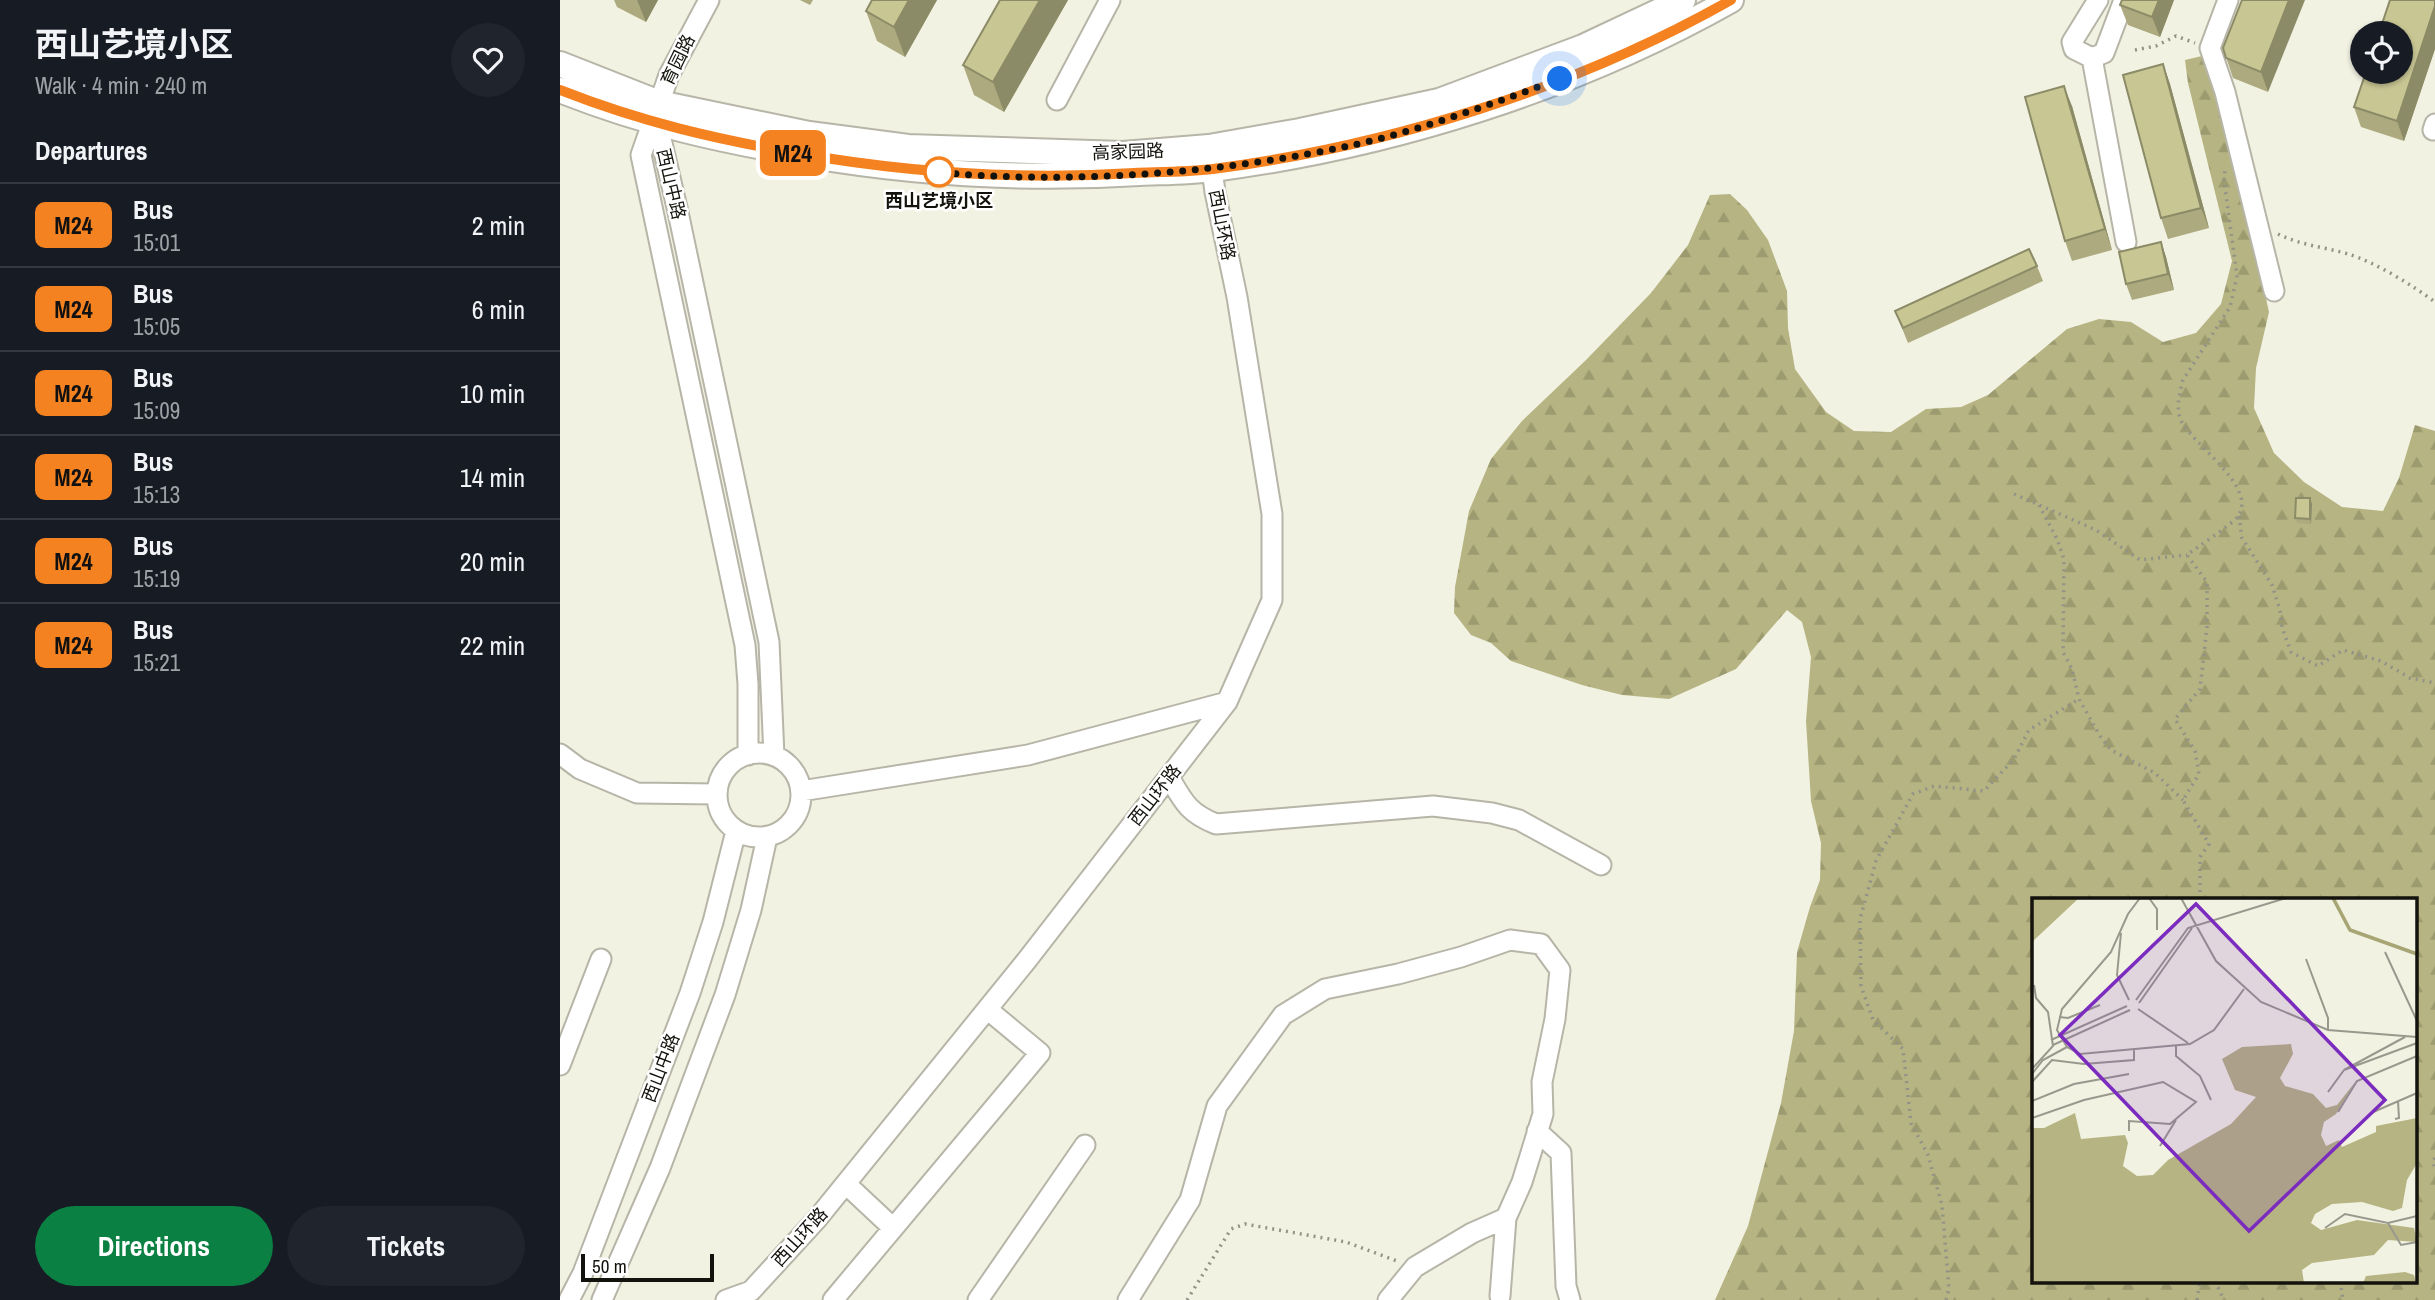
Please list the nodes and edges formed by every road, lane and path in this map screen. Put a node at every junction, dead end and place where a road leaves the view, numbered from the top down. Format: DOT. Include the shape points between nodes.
graph roads {
  1 [pos="709,0"];
  2 [pos="1110,0"];
  3 [pos="1683,0"];
  4 [pos="1731,0"];
  5 [pos="2098,0"];
  6 [pos="2124,0"];
  7 [pos="2228,0"];
  8 [pos="2210,48"];
  9 [pos="2135,50"];
  10 [pos="2092,58"];
  11 [pos="560,64"];
  12 [pos="560,90"];
  13 [pos="1057,100"];
  14 [pos="656,113"];
  15 [pos="2226,158"];
  16 [pos="1212,169"];
  17 [pos="2258,224"];
  18 [pos="2126,242"];
  19 [pos="2274,291"];
  20 [pos="2435,302"];
  21 [pos="2014,494"];
  22 [pos="2039,505"];
  23 [pos="2239,516"];
  24 [pos="2187,555"];
  25 [pos="2435,683"];
  26 [pos="2079,699"];
  27 [pos="1227,702"];
  28 [pos="560,754"];
  29 [pos="748,755"];
  30 [pos="774,756"];
  31 [pos="1169,776"];
  32 [pos="801,791"];
  33 [pos="716,794"];
  34 [pos="2183,800"];
  35 [pos="736,831"];
  36 [pos="767,837"];
  37 [pos="1601,865"];
  38 [pos="2200,898"];
  39 [pos="601,959"];
  40 [pos="987,1009"];
  41 [pos="560,1065"];
  42 [pos="1537,1131"];
  43 [pos="1085,1145"];
  44 [pos="2435,1158"];
  45 [pos="2435,1170"];
  46 [pos="846,1184"];
  47 [pos="1506,1218"];
  48 [pos="893,1228"];
  49 [pos="1415,1268"];
  50 [pos="2200,1282"];
  51 [pos="2215,1282"];
  52 [pos="2340,1282"];
  53 [pos="1500,1296"];
  54 [pos="569,1300"];
  55 [pos="602,1300"];
  56 [pos="726,1300"];
  57 [pos="833,1300"];
  58 [pos="978,1300"];
  59 [pos="1128,1300"];
  60 [pos="1187,1300"];
  61 [pos="1388,1300"];
  62 [pos="1570,1300"];
  63 [pos="1946,1300"];
  64 [pos="2197,1300"];
  65 [pos="2224,1300"];
  66 [pos="2343,1300"];
  1 -- 14 [label="street, 育园路" via="668,75"];
  2 -- 13 [label="street"];
  3 -- 14 [label="main road, 高家园路" via="1583,47 1439,100 1209,147 1123,154 908,147"];
  4 -- 16 [label="main road, 高家园路" via="1583,71 1471,112 1358,144"];
  5 -- 10 [label="street" via="2072,42 2074,49"];
  6 -- 10 [label="street" via="2104,53"];
  7 -- 8 [label="street"];
  8 -- 9 [label="path" via="2176,37"];
  8 -- 17 [label="street"];
  10 -- 18 [label="street"];
  11 -- 14 [label="main road, 高家园路"];
  12 -- 14 [label="main road, 高家园路"];
  14 -- 16 [label="main road, 高家园路" via="730,142 851,163 956,174 1082,177"];
  14 -- 29 [label="street, 西山中路" via="641,155 745,645"];
  14 -- 30 [label="street, 西山中路" via="769,642"];
  15 -- 23 [label="path" via="2224,180 2237,276 2230,307 2183,380 2179,394 2180,418 2234,481 2242,504"];
  16 -- 27 [label="street, 西山环路" via="1272,514 1272,600"];
  17 -- 19 [label="street"];
  17 -- 20 [label="path" via="2294,242 2350,254 2413,285"];
  21 -- 22 [label="path"];
  22 -- 24 [label="path" via="2096,530 2140,560"];
  22 -- 26 [label="path" via="2064,559 2063,652 2073,669"];
  23 -- 24 [label="path"];
  23 -- 25 [label="path" via="2242,538 2272,584 2291,652 2318,666 2343,650 2381,661 2410,678"];
  24 -- 34 [label="path" via="2207,582 2207,627 2200,689 2175,719 2195,751 2199,774"];
  26 -- 34 [label="path" via="2111,750 2155,773"];
  26 -- 63 [label="path" via="2029,730 2014,759 1984,792 1934,786 1913,794 1876,861 1860,919 1861,986 1873,1020 1903,1049 1911,1123 1928,1155 1942,1205"];
  27 -- 31 [label="street, 西山环路"];
  27 -- 32 [label="street" via="1028,755"];
  28 -- 33 [label="street" via="580,769 637,793"];
  29 -- 30 [label="street"];
  29 -- 33 [label="street" via="724,772"];
  30 -- 32 [label="street" via="790,767"];
  31 -- 37 [label="street" via="1186,806 1216,824 1445,807 1519,820"];
  31 -- 40 [label="street, 西山环路"];
  32 -- 36 [label="street" via="789,825"];
  33 -- 35 [label="street" via="723,818"];
  34 -- 38 [label="path" via="2209,844 2200,857"];
  35 -- 36 [label="street"];
  35 -- 54 [label="street, 西山中路" via="690,993"];
  36 -- 55 [label="street, 西山中路" via="725,995 660,1168"];
  39 -- 41 [label="street"];
  40 -- 46 [label="street, 西山环路"];
  40 -- 48 [label="street" via="1040,1053"];
  42 -- 47 [label="street"];
  42 -- 59 [label="street" via="1543,1114 1542,1082 1560,970 1541,944 1510,940 1410,971 1325,989 1283,1015 1217,1106 1190,1200"];
  42 -- 62 [label="street" via="1560,1153"];
  43 -- 58 [label="street"];
  44 -- 45 [label="path"];
  46 -- 48 [label="street"];
  46 -- 56 [label="street, 西山环路" via="751,1292"];
  47 -- 49 [label="street"];
  47 -- 53 [label="street"];
  48 -- 57 [label="street"];
  49 -- 60 [label="path" via="1346,1242 1245,1224 1231,1229"];
  49 -- 61 [label="street"];
  50 -- 64 [label="path"];
  51 -- 65 [label="path"];
  52 -- 66 [label="path"];
}
